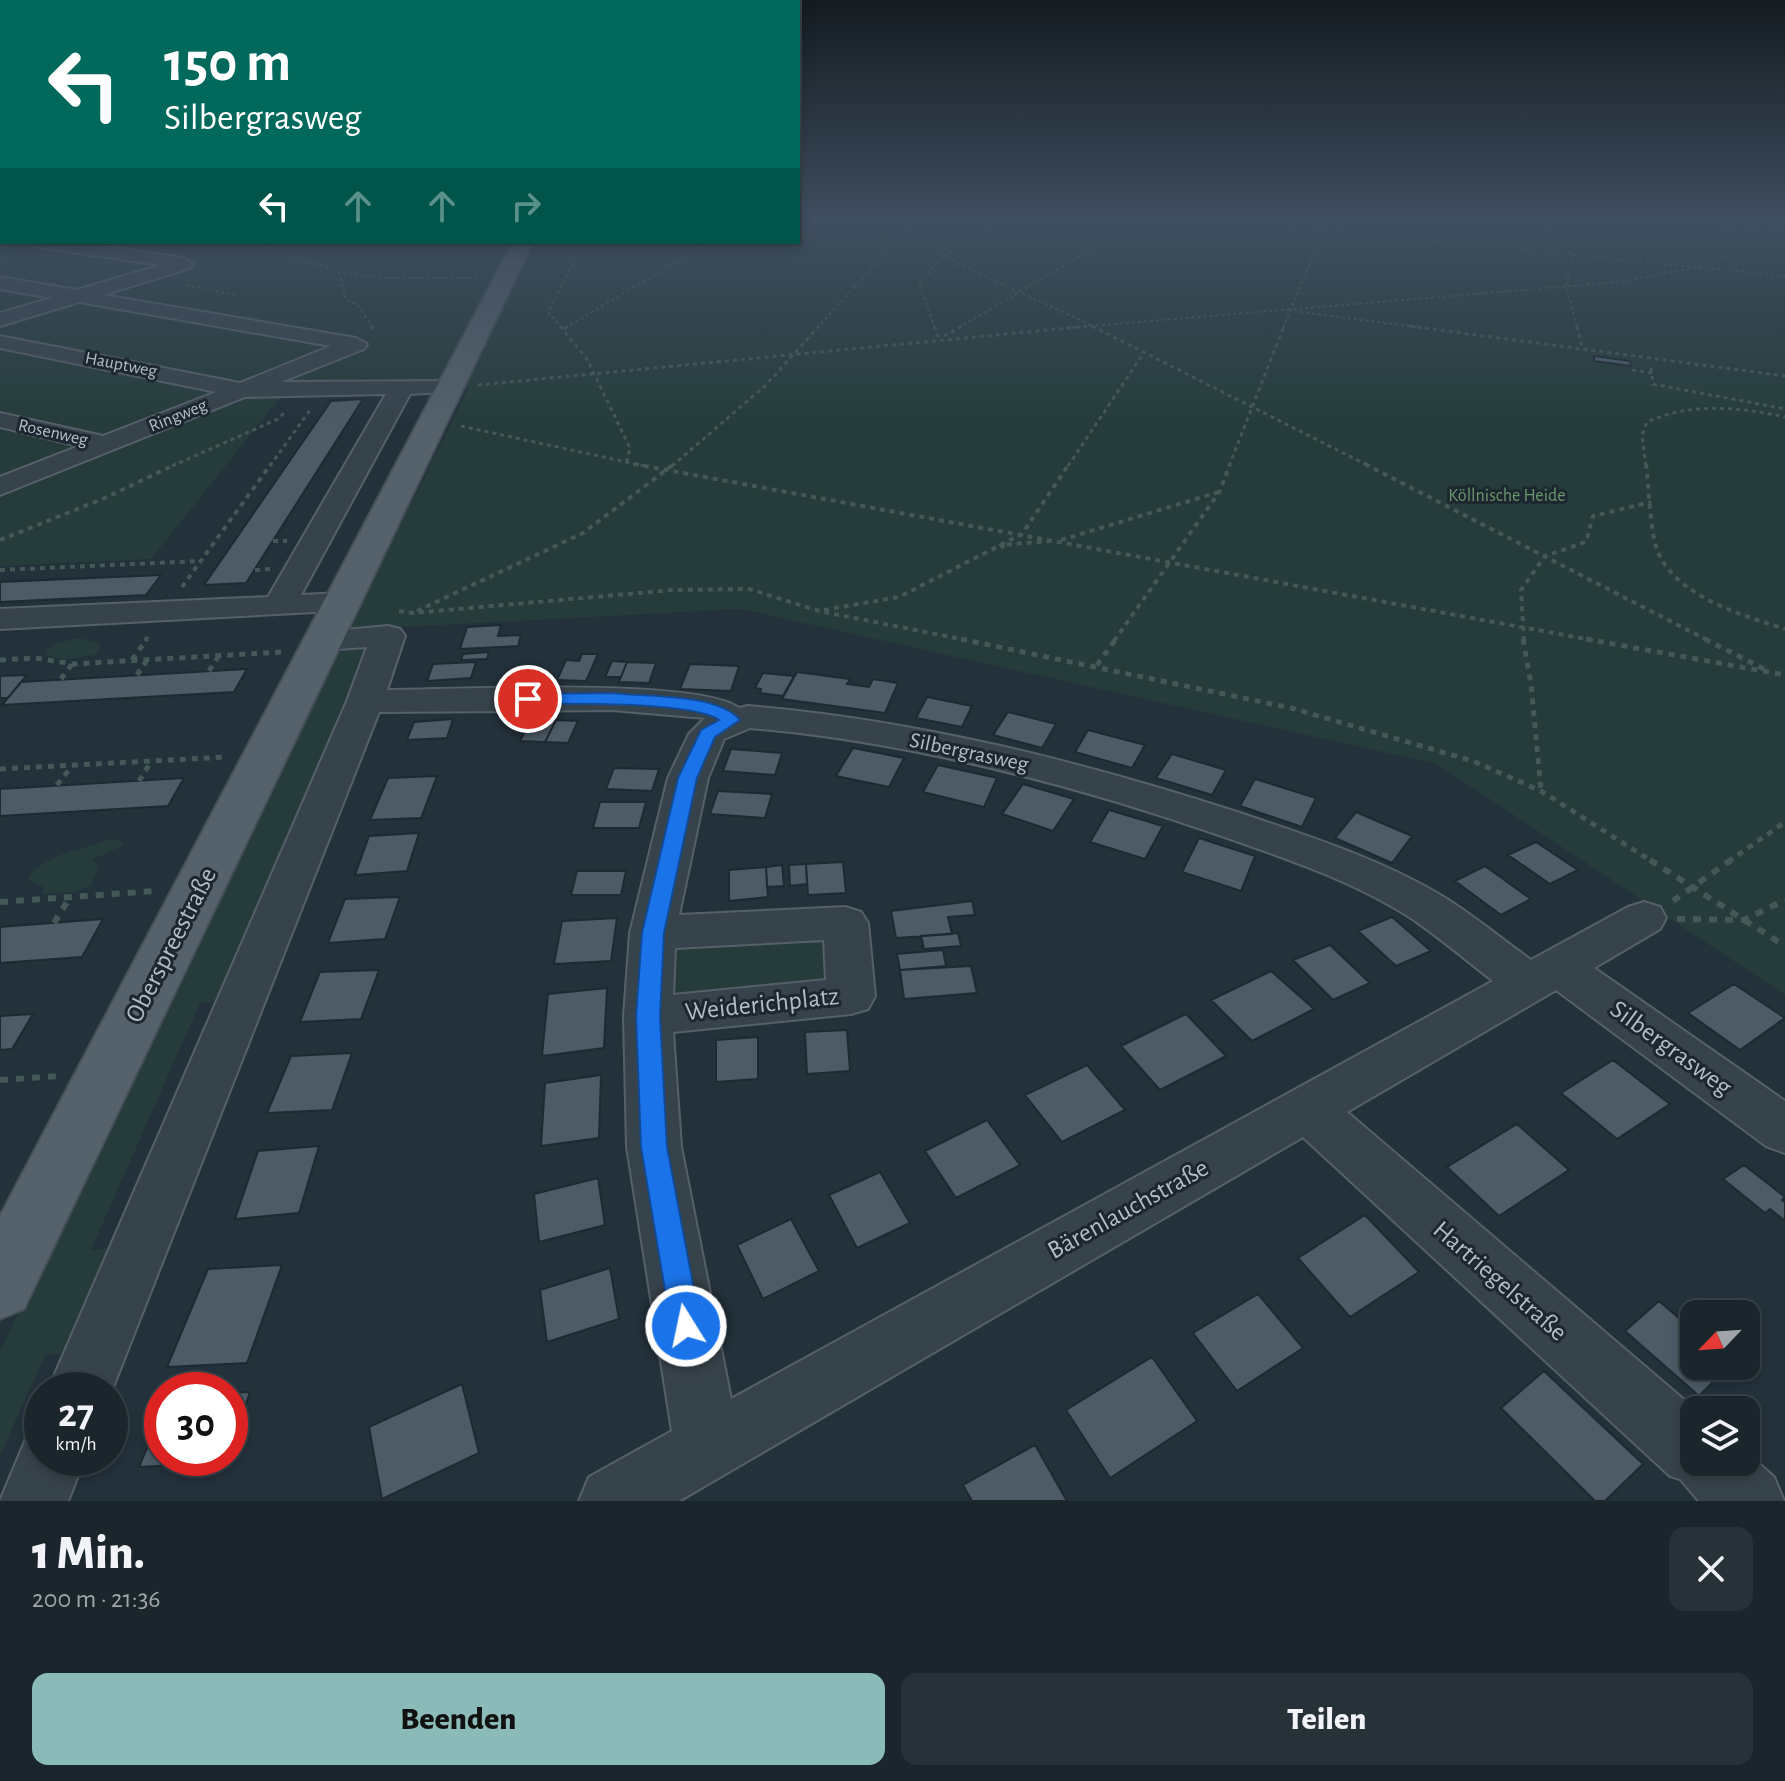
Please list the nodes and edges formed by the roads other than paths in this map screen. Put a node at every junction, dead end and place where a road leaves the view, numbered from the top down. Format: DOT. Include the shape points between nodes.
graph roads {
  1 [pos="38,289"];
  2 [pos="103,289"];
  3 [pos="499,289"];
  4 [pos="81,296"];
  5 [pos="0,320"];
  6 [pos="0,342"];
  7 [pos="450,386"];
  8 [pos="402,387"];
  9 [pos="242,390"];
  10 [pos="0,420"];
  11 [pos="107,445"];
  12 [pos="0,487"];
  13 [pos="342,603"];
  14 [pos="280,604"];
  15 [pos="0,619"];
  16 [pos="321,645"];
  17 [pos="365,701"];
  18 [pos="731,720"];
  19 [pos="1644,918"];
  20 [pos="653,933"];
  21 [pos="1543,974"];
  22 [pos="648,1016"];
  23 [pos="1307,1108"];
  24 [pos="1785,1130"];
  25 [pos="0,1286"];
  26 [pos="87,1372"];
  27 [pos="1680,1440"];
  28 [pos="707,1446"];
  29 [pos="44,1476"];
  30 [pos="1722,1476"];
  31 [pos="34,1501"];
  32 [pos="613,1501"];
  33 [pos="1750,1501"];
  1 -- 4 [label="street"];
  2 -- 4 [label="street"];
  3 -- 7 [label="main road, Oberspreestraße"];
  4 -- 5 [label="street"];
  4 -- 9 [label="street, Ringweg" via="356,344"];
  6 -- 9 [label="street, Hauptweg"];
  7 -- 8 [label="street"];
  7 -- 13 [label="main road, Oberspreestraße"];
  8 -- 9 [label="street"];
  8 -- 14 [label="street"];
  9 -- 11 [label="street, Ringweg"];
  10 -- 11 [label="street, Rosenweg"];
  11 -- 12 [label="street, Ringweg"];
  13 -- 14 [label="street"];
  13 -- 16 [label="main road, Oberspreestraße"];
  14 -- 15 [label="street"];
  16 -- 17 [label="street" via="388,636"];
  16 -- 25 [label="main road, Oberspreestraße"];
  17 -- 18 [label="street, Silbergrasweg" via="612,699 704,707"];
  17 -- 26 [label="street"];
  18 -- 20 [label="street" via="708,734 688,778"];
  18 -- 21 [label="street, Silbergrasweg" via="818,723 918,739 1140,794 1363,875"];
  19 -- 21 [label="street, Bärenlauchstraße"];
  20 -- 22 [label="street"];
  20 -- 22 [label="street, Weiderichplatz" via="845,923 851,996"];
  21 -- 23 [label="street, Bärenlauchstraße"];
  21 -- 24 [label="street, Silbergrasweg"];
  22 -- 28 [label="street" via="654,1147"];
  23 -- 27 [label="street, Hartriegelstraße"];
  23 -- 28 [label="street, Bärenlauchstraße"];
  28 -- 32 [label="street, Bärenlauchstraße"];
  29 -- 31 [label="street"];
  30 -- 33 [label="street"];
}
